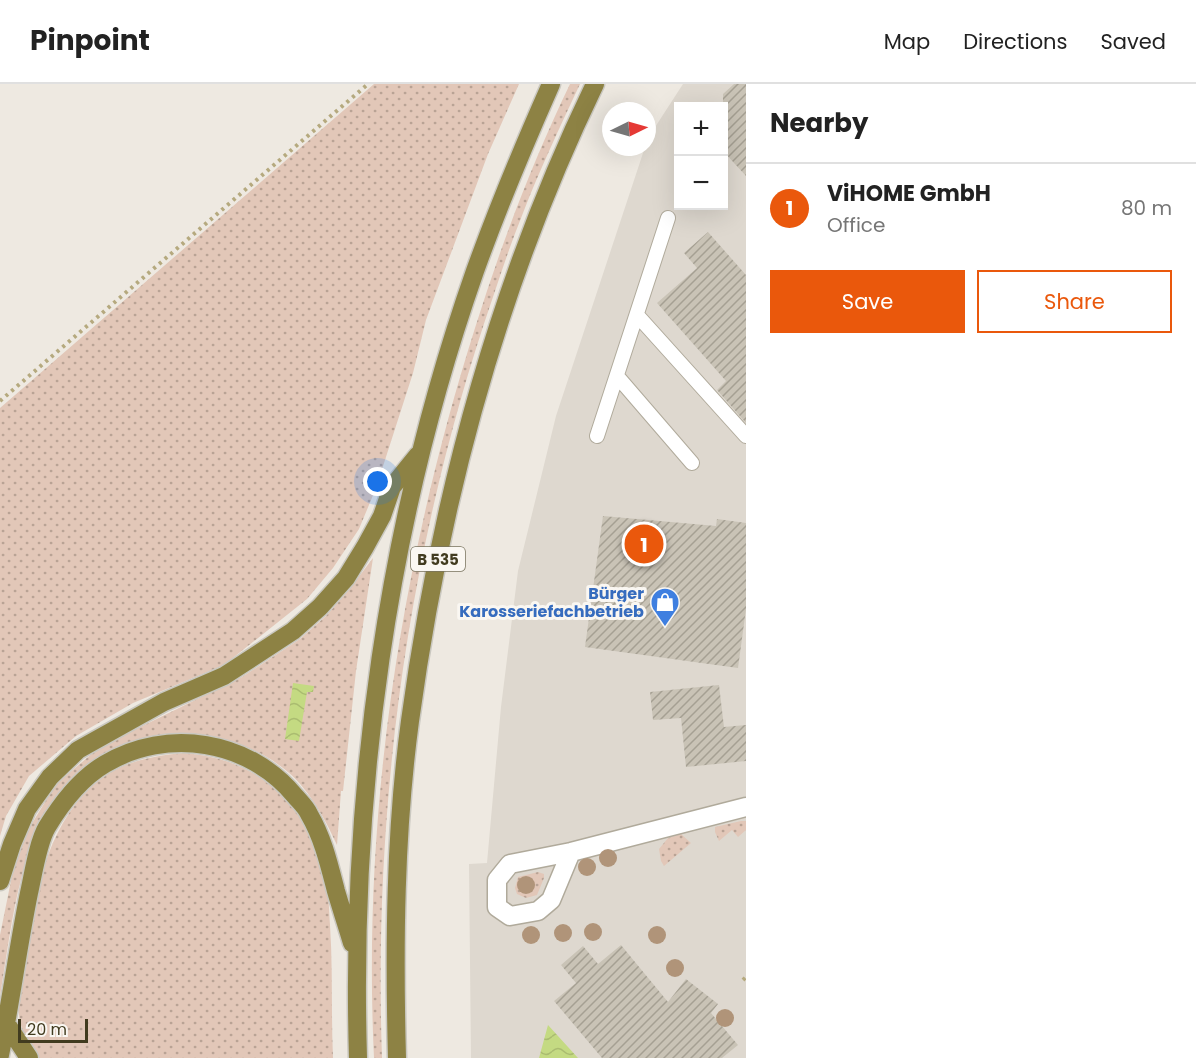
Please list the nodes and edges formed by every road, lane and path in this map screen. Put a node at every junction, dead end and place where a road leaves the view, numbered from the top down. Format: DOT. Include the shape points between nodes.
graph roads {
  1 [pos="368,84"];
  2 [pos="551,84"];
  3 [pos="595,84"];
  4 [pos="668,218"];
  5 [pos="637,315"];
  6 [pos="617,376"];
  7 [pos="0,401"];
  8 [pos="597,436"];
  9 [pos="746,436"];
  10 [pos="421,451"];
  11 [pos="692,463"];
  12 [pos="746,807"];
  13 [pos="571,852"];
  14 [pos="0,881"];
  15 [pos="357,959"];
  16 [pos="6,1023"];
  17 [pos="0,1054"];
  18 [pos="28,1058"];
  19 [pos="358,1058"];
  20 [pos="397,1058"];
  1 -- 7 [label="path"];
  2 -- 10 [label="highway, B 535" via="475,271"];
  3 -- 20 [label="highway, B 535" via="540,209 489,355 453,486 428,604 402,804 395,982"];
  4 -- 5 [label="lane"];
  5 -- 6 [label="lane"];
  5 -- 9 [label="lane"];
  6 -- 8 [label="lane"];
  6 -- 11 [label="lane"];
  10 -- 14 [label="highway" via="392,487 376,526 346,578 293,631 224,676 164,702 78,750 50,777 27,809"];
  10 -- 15 [label="highway, B 535" via="377,684 363,808"];
  12 -- 13 [label="street"];
  15 -- 16 [label="highway" via="321,840 309,812 288,787 240,754 214,745 160,745 105,764 63,804 46,830 33,873"];
  15 -- 19 [label="highway, B 535"];
  16 -- 17 [label="highway"];
  16 -- 18 [label="highway"];
}
